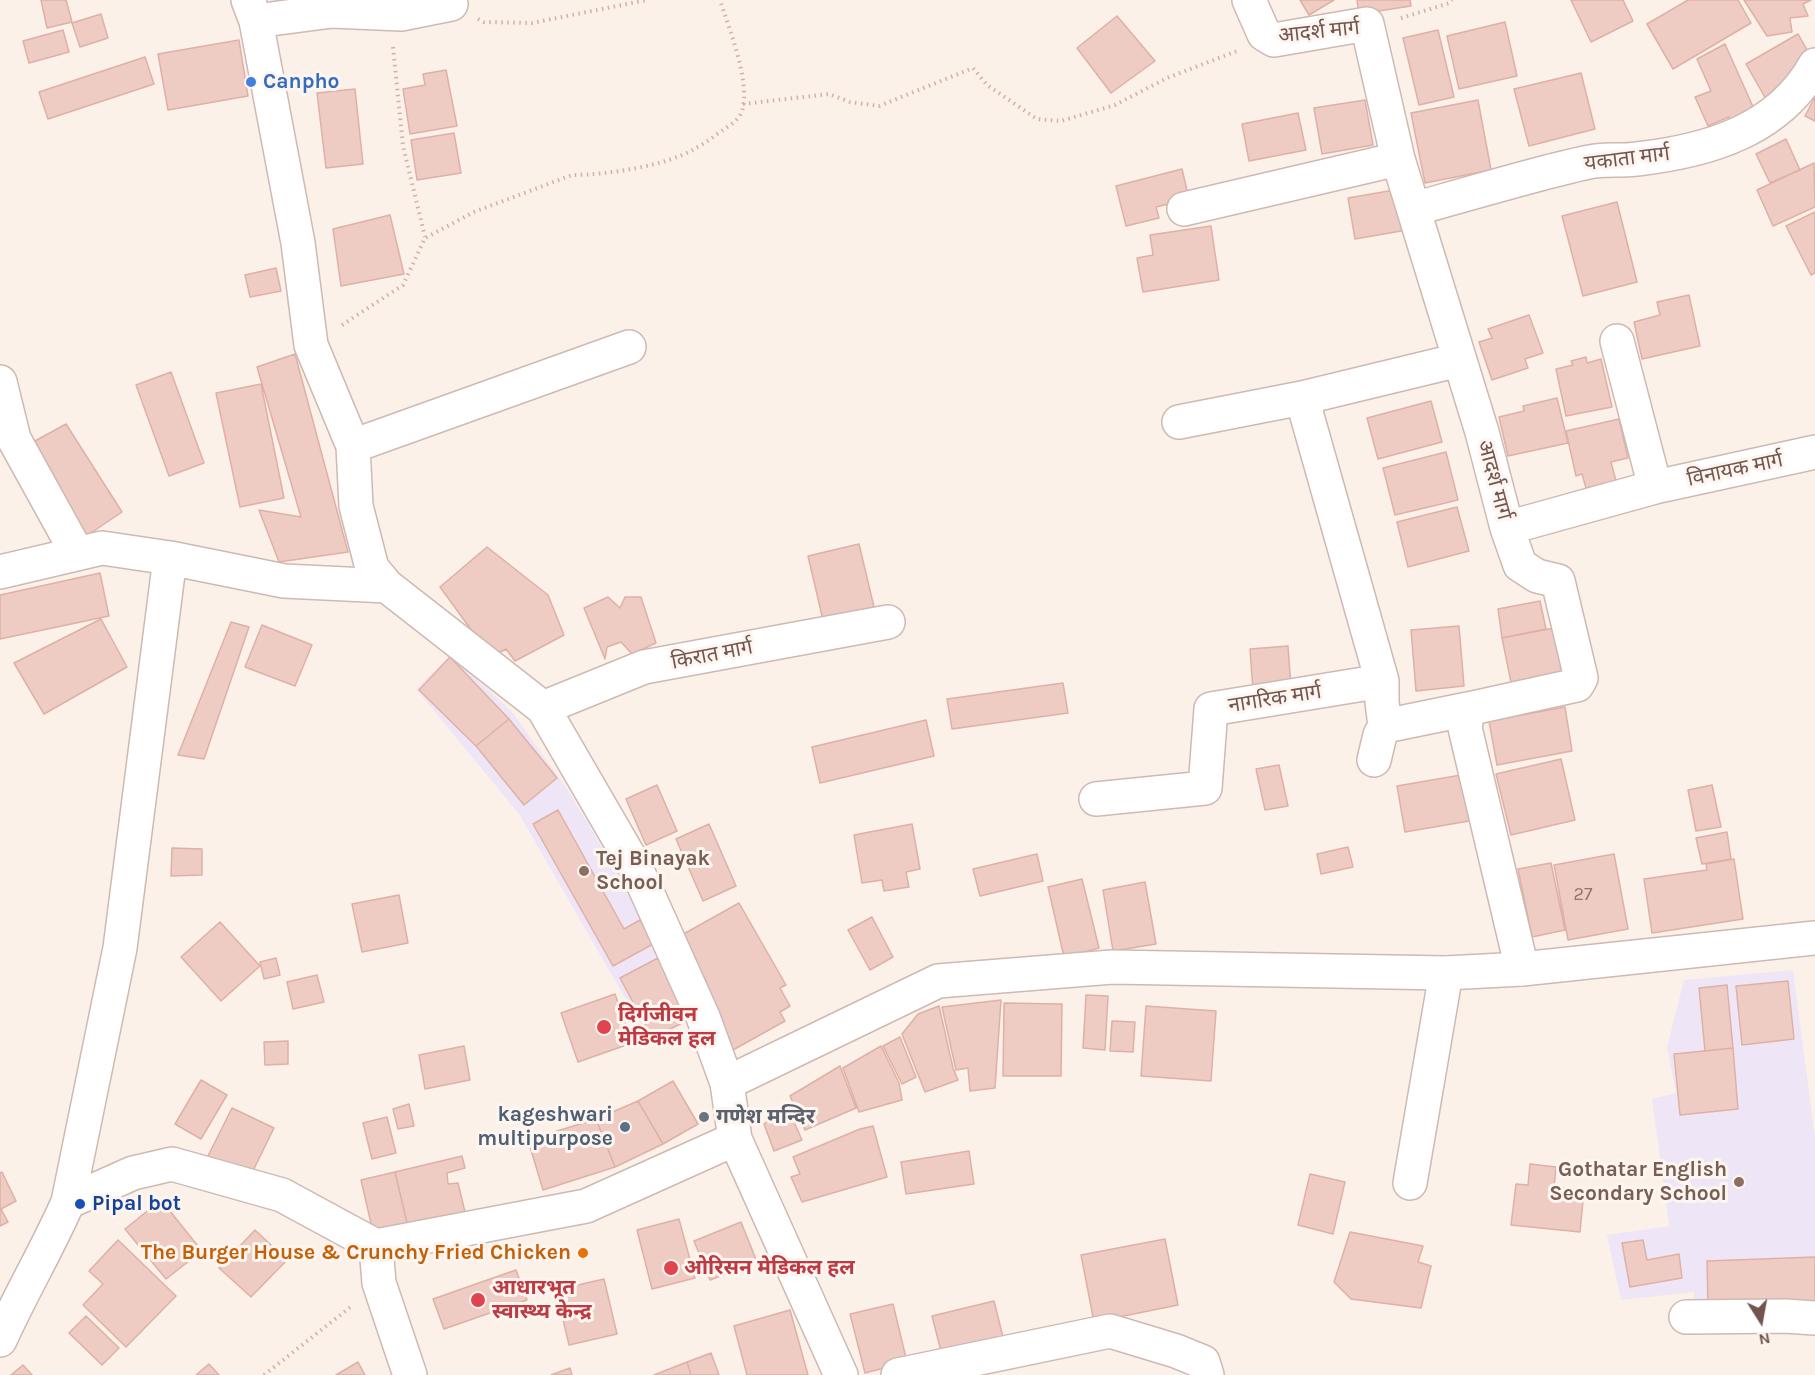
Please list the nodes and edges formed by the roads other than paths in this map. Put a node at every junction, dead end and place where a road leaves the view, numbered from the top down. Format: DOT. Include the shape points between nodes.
graph roads {
  1 [pos="1249,0"];
  2 [pos="451,4"];
  3 [pos="252,11"];
  4 [pos="1815,65"];
  5 [pos="1398,159"];
  6 [pos="1184,209"];
  7 [pos="1414,209"];
  8 [pos="1617,341"];
  9 [pos="629,347"];
  10 [pos="1459,360"];
  11 [pos="0,382"];
  12 [pos="1302,398"];
  13 [pos="1179,422"];
  14 [pos="353,446"];
  15 [pos="1815,452"];
  16 [pos="1656,487"];
  17 [pos="1507,528"];
  18 [pos="77,553"];
  19 [pos="170,558"];
  20 [pos="0,572"];
  21 [pos="387,586"];
  22 [pos="888,622"];
  23 [pos="1383,681"];
  24 [pos="543,708"];
  25 [pos="1468,710"];
  26 [pos="1385,726"];
  27 [pos="1374,760"];
  28 [pos="1096,799"];
  29 [pos="1815,938"];
  30 [pos="1522,969"];
  31 [pos="1446,973"];
  32 [pos="727,1083"];
  33 [pos="735,1139"];
  34 [pos="1410,1183"];
  35 [pos="68,1202"];
  36 [pos="376,1246"];
  37 [pos="1686,1317"];
  38 [pos="1815,1318"];
  39 [pos="0,1340"];
  40 [pos="410,1375"];
  41 [pos="842,1375"];
  42 [pos="898,1375"];
  43 [pos="1207,1375"];
  1 -- 5 [label="street, आदर्श मार्ग" via="1264,34 1274,39 1368,24"];
  2 -- 3 [label="street" via="401,14"];
  3 -- 14 [label="street" via="298,243 311,345"];
  4 -- 7 [label="street, यकाता मार्ग" via="1806,82 1784,105 1763,121 1725,140 1677,153 1595,161"];
  5 -- 6 [label="street"];
  5 -- 7 [label="street, आदर्श मार्ग"];
  7 -- 10 [label="street, आदर्श मार्ग"];
  8 -- 16 [label="street"];
  9 -- 14 [label="street"];
  10 -- 12 [label="street"];
  10 -- 17 [label="street, आदर्श मार्ग"];
  11 -- 18 [label="street" via="14,439"];
  12 -- 13 [label="street"];
  12 -- 23 [label="street"];
  14 -- 21 [label="street" via="356,506 372,568"];
  15 -- 16 [label="street, विनायक मार्ग"];
  16 -- 17 [label="street, विनायक मार्ग"];
  17 -- 25 [label="street, आदर्श मार्ग" via="1520,565 1537,576 1558,581 1581,678 1577,685"];
  18 -- 19 [label="street" via="102,548"];
  18 -- 20 [label="street"];
  19 -- 21 [label="street" via="284,581"];
  19 -- 35 [label="street" via="120,948"];
  21 -- 24 [label="street"];
  22 -- 24 [label="street, किरात मार्ग" via="644,668"];
  23 -- 26 [label="street"];
  23 -- 28 [label="street, नागरिक मार्ग" via="1211,709 1205,788"];
  24 -- 32 [label="street" via="637,870 703,1017"];
  25 -- 26 [label="street"];
  25 -- 30 [label="street" via="1465,728"];
  26 -- 27 [label="street"];
  29 -- 30 [label="street"];
  30 -- 31 [label="street"];
  31 -- 32 [label="street" via="1112,967 938,981"];
  31 -- 34 [label="street"];
  32 -- 33 [label="street"];
  33 -- 36 [label="street" via="586,1206"];
  33 -- 41 [label="street"];
  35 -- 36 [label="street" via="133,1173 172,1164 282,1195"];
  35 -- 39 [label="street"];
  36 -- 40 [label="street" via="379,1283"];
  37 -- 38 [label="street"];
  42 -- 43 [label="street" via="1110,1332 1203,1362"];
}
